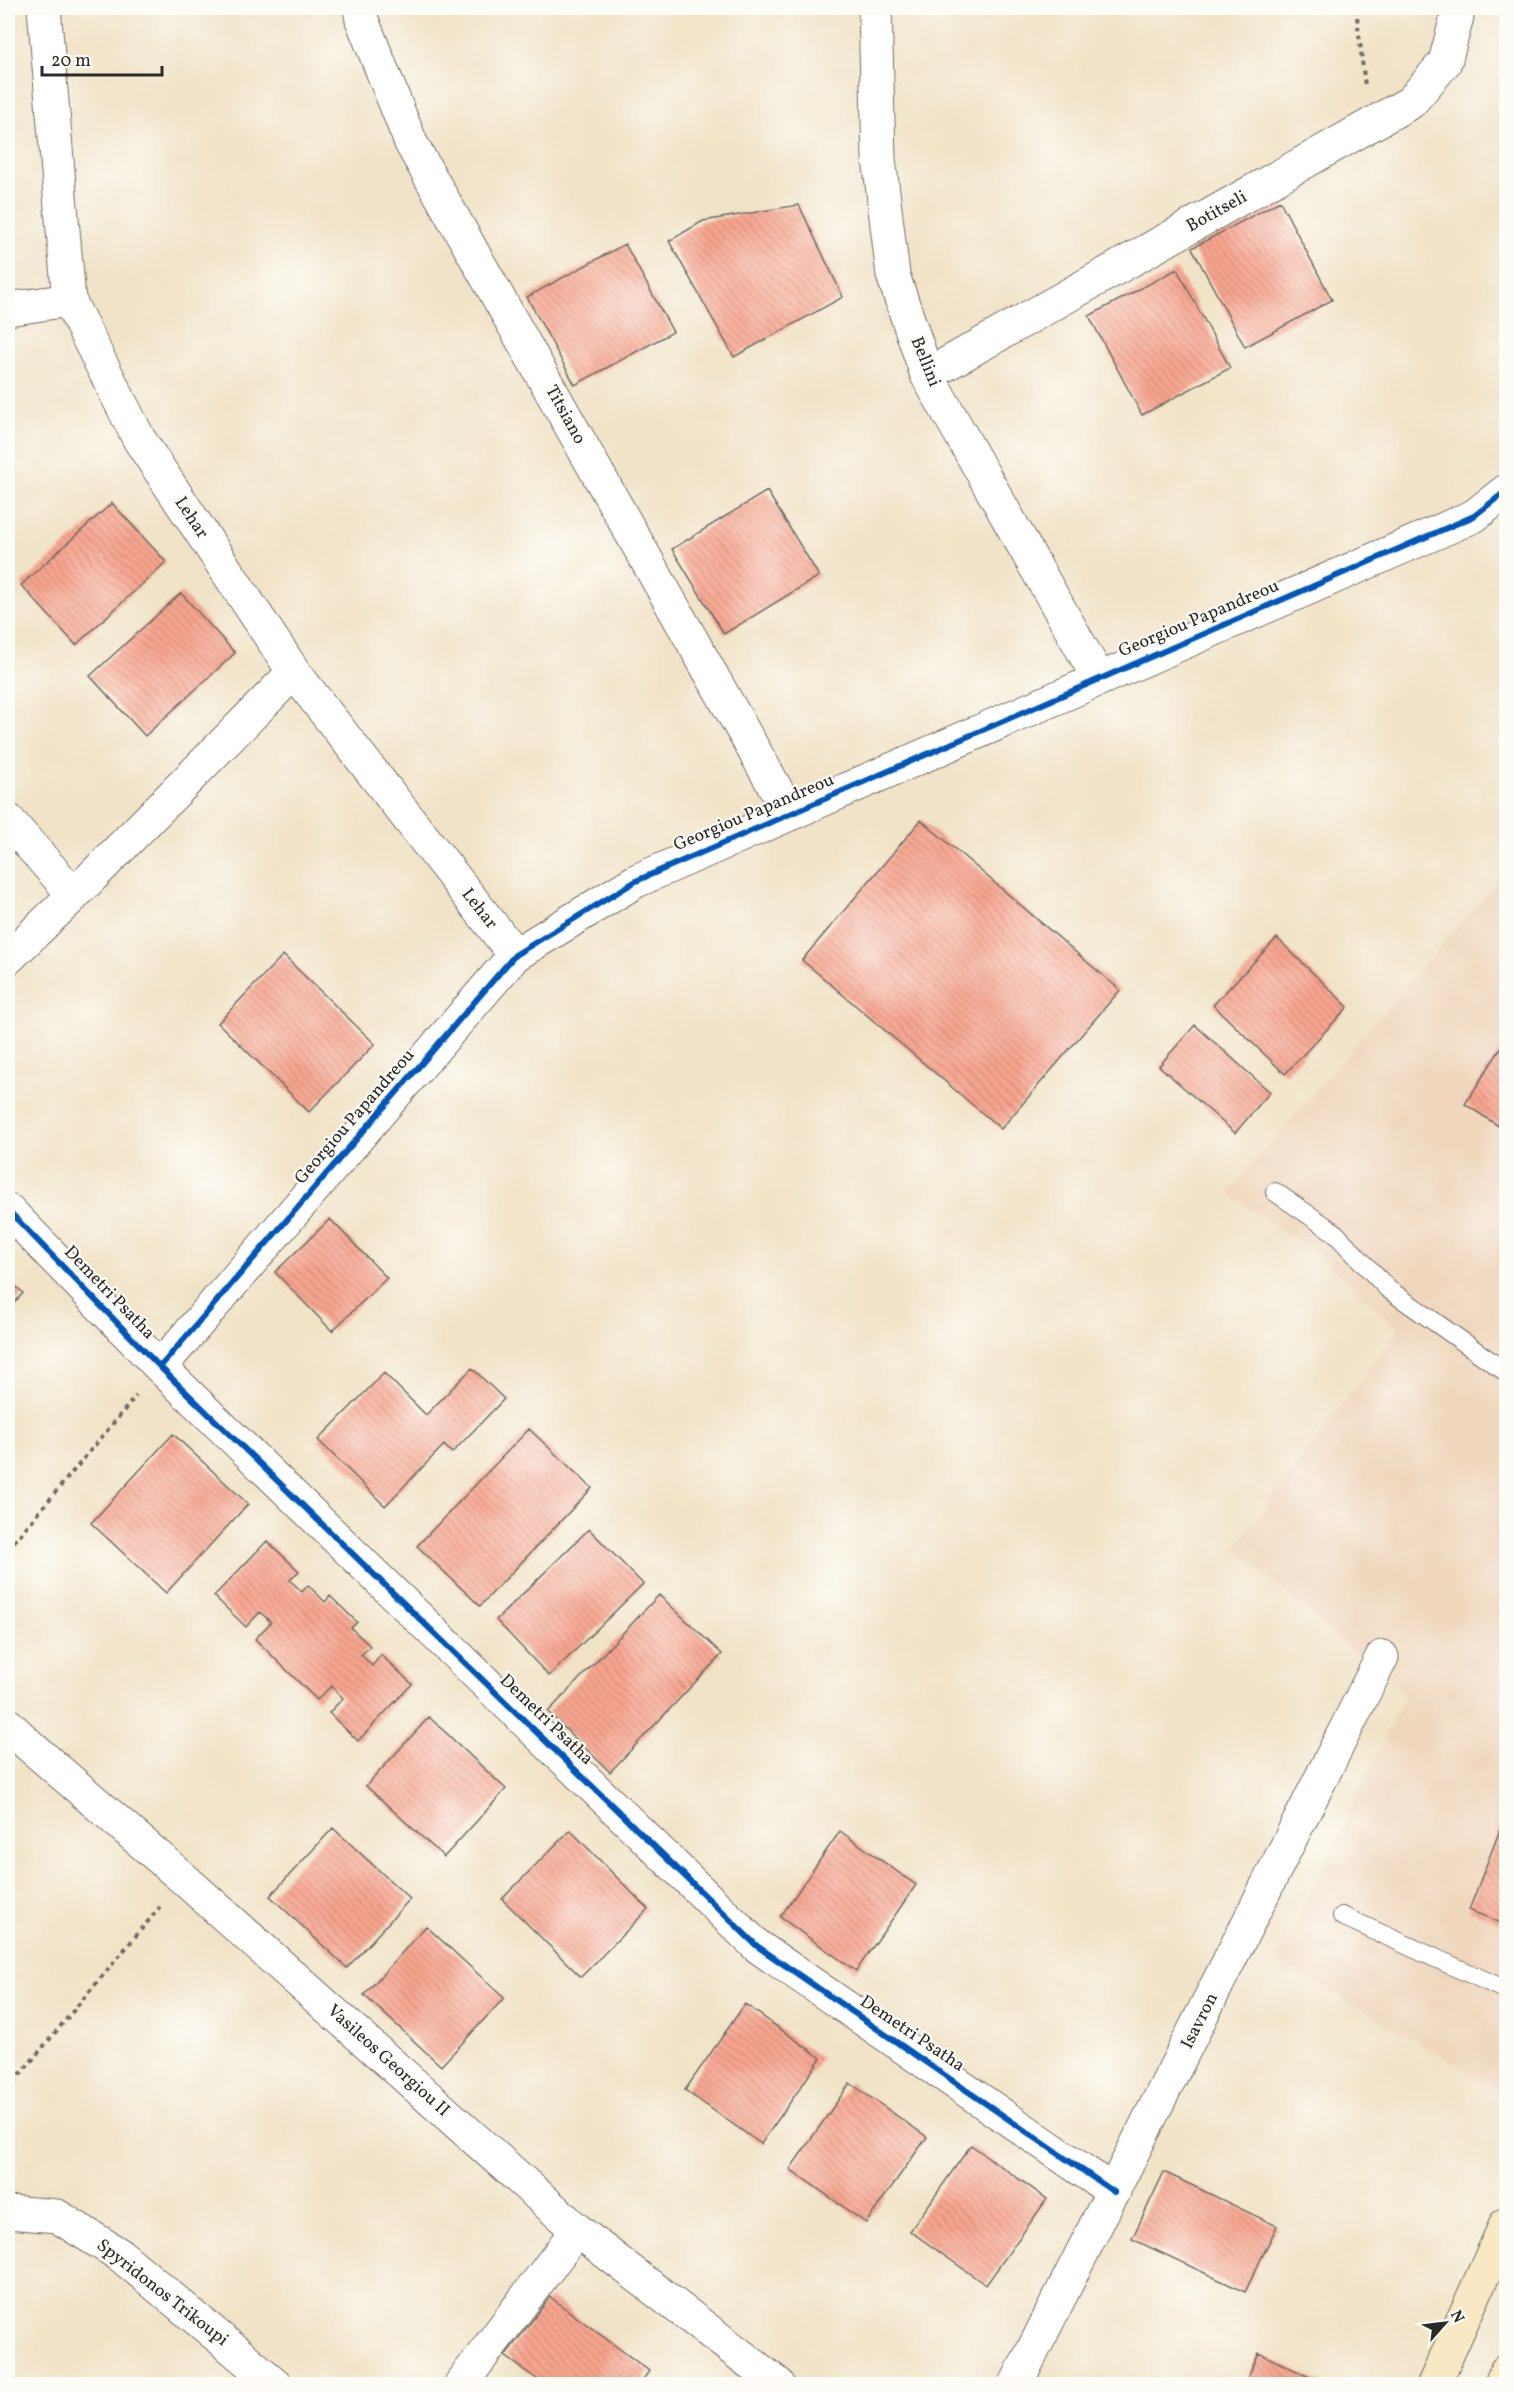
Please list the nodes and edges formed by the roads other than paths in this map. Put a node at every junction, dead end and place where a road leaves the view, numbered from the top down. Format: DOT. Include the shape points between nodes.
graph roads {
  1 [pos="44,8"];
  2 [pos="360,8"];
  3 [pos="875,8"];
  4 [pos="1456,8"];
  5 [pos="69,300"];
  6 [pos="8,309"];
  7 [pos="927,375"];
  8 [pos="1506,491"];
  9 [pos="294,672"];
  10 [pos="1099,679"];
  11 [pos="790,814"];
  12 [pos="8,820"];
  13 [pos="74,895"];
  14 [pos="515,955"];
  15 [pos="8,958"];
  16 [pos="1275,1192"];
  17 [pos="8,1210"];
  18 [pos="160,1367"];
  19 [pos="1506,1372"];
  20 [pos="1382,1657"];
  21 [pos="8,1725"];
  22 [pos="1342,1916"];
  23 [pos="1506,1990"];
  24 [pos="1114,2192"];
  25 [pos="8,2212"];
  26 [pos="1506,2224"];
  27 [pos="577,2230"];
  28 [pos="1506,2371"];
  29 [pos="275,2385"];
  30 [pos="461,2385"];
  31 [pos="778,2385"];
  32 [pos="1016,2385"];
  33 [pos="1434,2385"];
  34 [pos="1501,2385"];
  1 -- 5 [label="street, Lehar"];
  2 -- 11 [label="street, Titsiano" via="411,143"];
  3 -- 7 [label="street, Bellini" via="879,159 893,275"];
  4 -- 7 [label="street, Botitseli" via="1445,62 1411,102"];
  5 -- 6 [label="street"];
  5 -- 9 [label="street, Lehar" via="139,439"];
  7 -- 10 [label="street, Bellini"];
  8 -- 10 [label="street, Georgiou Papandreou" via="1474,516"];
  9 -- 13 [label="street"];
  9 -- 14 [label="street, Lehar"];
  10 -- 11 [label="street, Georgiou Papandreou"];
  11 -- 14 [label="street, Georgiou Papandreou" via="636,881"];
  12 -- 13 [label="street"];
  13 -- 15 [label="street"];
  14 -- 18 [label="street, Georgiou Papandreou"];
  16 -- 19 [label="lane" via="1334,1232 1388,1289"];
  17 -- 18 [label="street, Demetri Psatha"];
  18 -- 24 [label="street, Demetri Psatha" via="757,1946"];
  20 -- 24 [label="street, Isavron"];
  21 -- 27 [label="street, Vasileos Georgiou II"];
  22 -- 23 [label="lane"];
  24 -- 32 [label="street, Isavron"];
  25 -- 29 [label="street, Spyridonos Trikoupi" via="57,2216 120,2255"];
  26 -- 33 [label="main road"];
  27 -- 30 [label="street"];
  27 -- 31 [label="street, Vasileos Georgiou II"];
  28 -- 34 [label="main road"];
}
